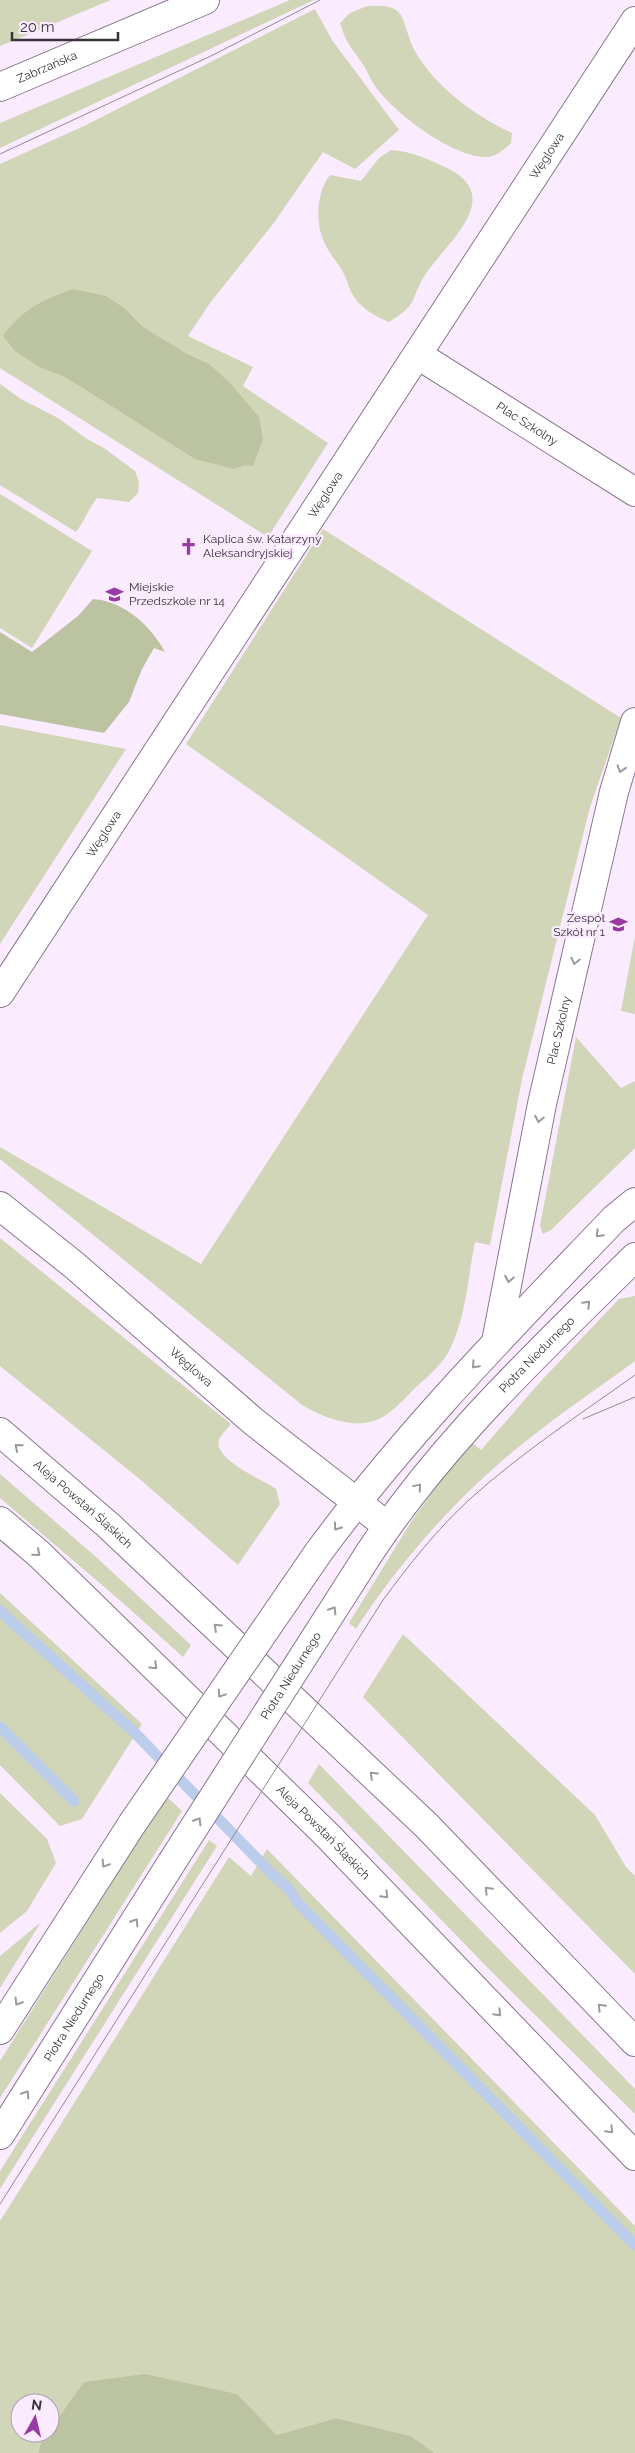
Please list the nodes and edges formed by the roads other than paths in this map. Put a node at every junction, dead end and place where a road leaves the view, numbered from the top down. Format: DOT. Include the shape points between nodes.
graph roads {
  1 [pos="205,0"];
  2 [pos="635,20"];
  3 [pos="0,87"];
  4 [pos="418,355"];
  5 [pos="635,492"];
  6 [pos="635,722"];
  7 [pos="0,994"];
  8 [pos="635,1202"];
  9 [pos="0,1206"];
  10 [pos="635,1257"];
  11 [pos="496,1342"];
  12 [pos="0,1432"];
  13 [pos="356,1501"];
  14 [pos="0,1521"];
  15 [pos="386,1525"];
  16 [pos="0,2030"];
  17 [pos="635,2042"];
  18 [pos="0,2135"];
  19 [pos="635,2156"];
  1 -- 3 [label="main road, Zabrzańska"];
  2 -- 4 [label="main road, Węglowa"];
  4 -- 5 [label="main road, Plac Szkolny"];
  4 -- 7 [label="main road, Węglowa"];
  6 -- 11 [label="main road, Plac Szkolny, one-way" via="614,792 542,1104"];
  8 -- 11 [label="main road, one-way" via="614,1219"];
  9 -- 13 [label="main road, Węglowa" via="74,1264 254,1422"];
  15 -- 10 [label="main road, Piotra Niedurnego, one-way" via="472,1422"];
  11 -- 13 [label="main road, one-way"];
  17 -- 12 [label="main road, Aleja Powstań Śląskich, one-way" via="426,1826 108,1524"];
  13 -- 15 [label="main road, Węglowa"];
  13 -- 16 [label="main road, one-way, bridge" via="132,1824"];
  14 -- 19 [label="main road, Aleja Powstań Śląskich, one-way" via="39,1554 328,1835"];
  18 -- 15 [label="main road, Piotra Niedurnego, one-way, bridge"];
}
